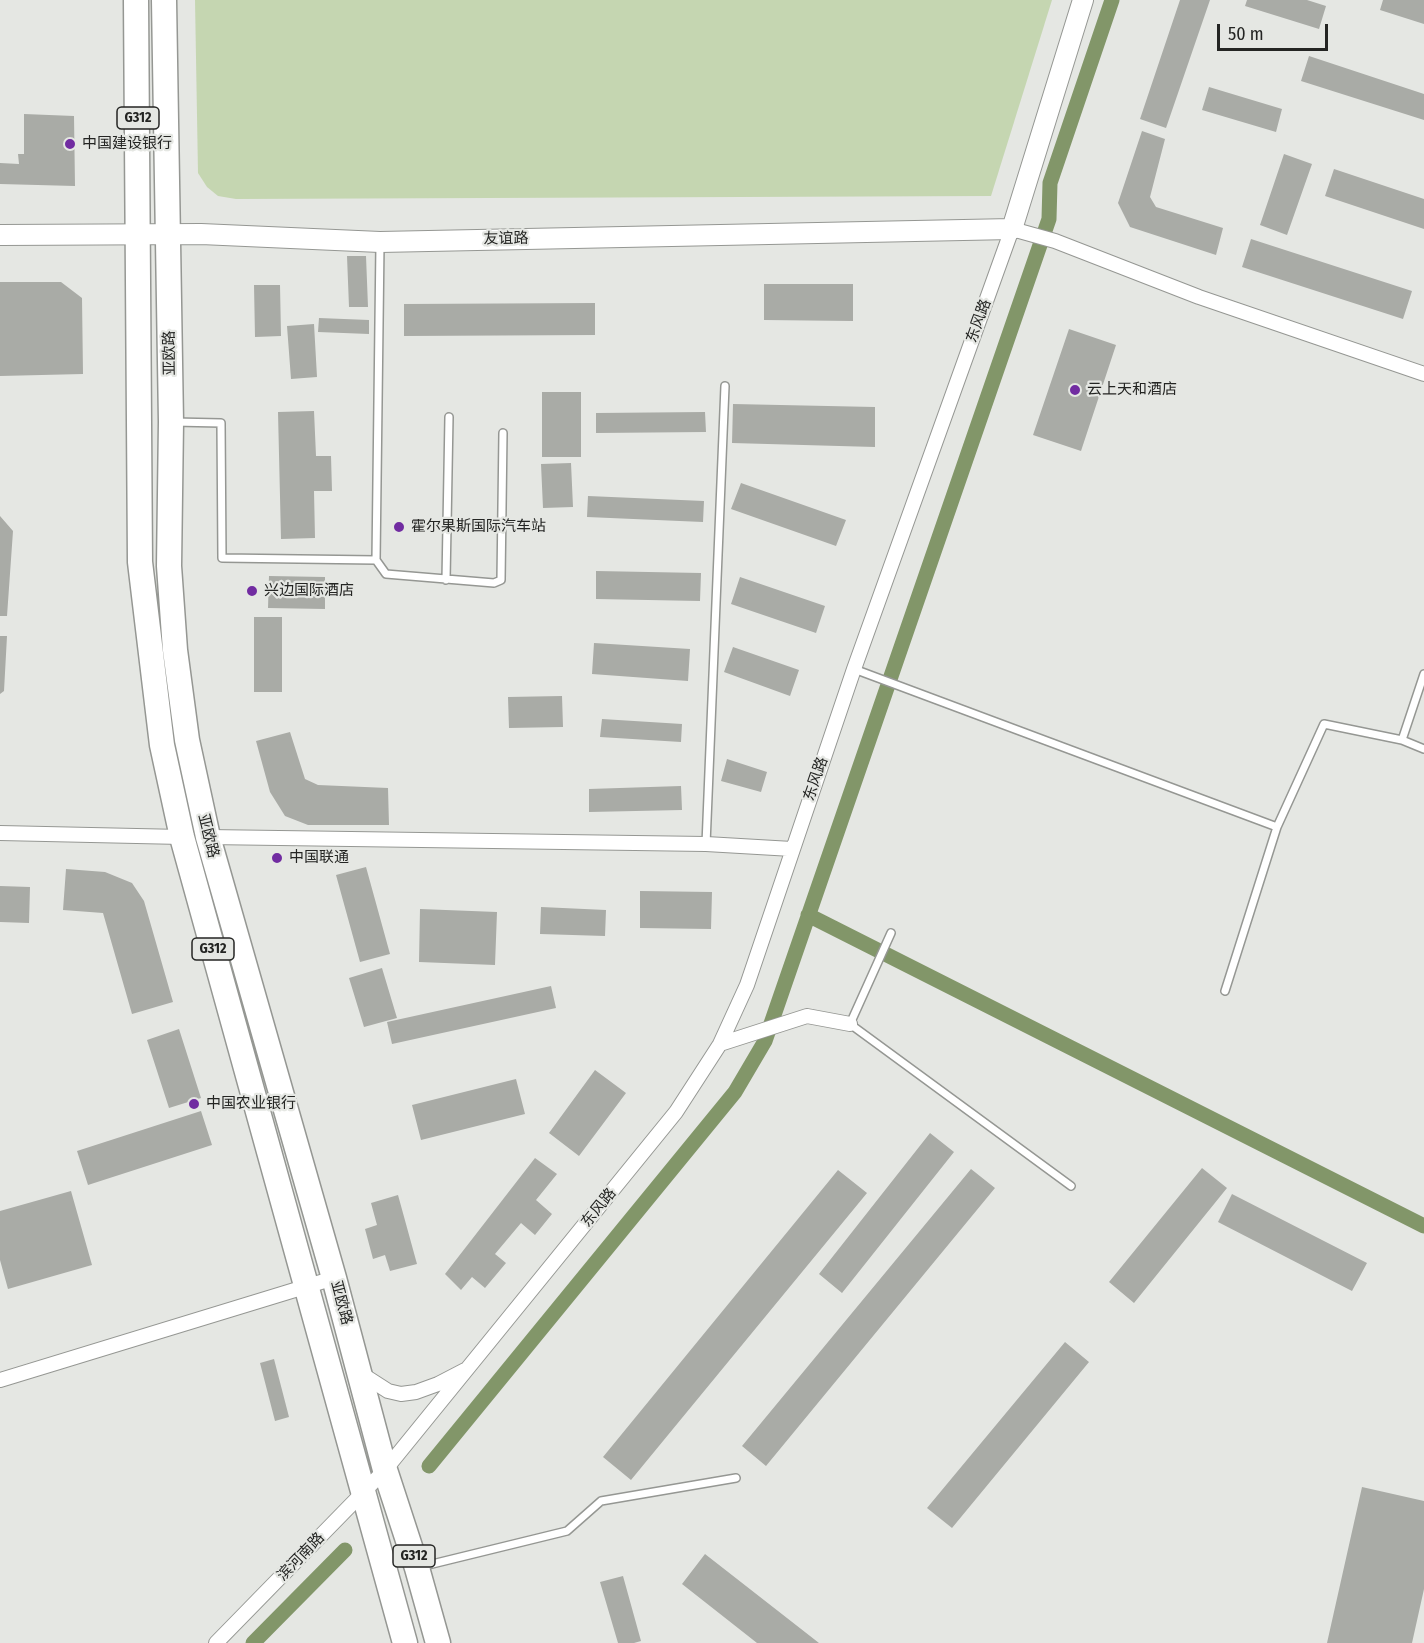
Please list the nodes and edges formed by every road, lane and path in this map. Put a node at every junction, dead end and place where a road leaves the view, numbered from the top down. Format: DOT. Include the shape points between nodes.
graph roads {
  1 [pos="136,0"];
  2 [pos="164,0"];
  3 [pos="1083,0"];
  4 [pos="1018,230"];
  5 [pos="0,235"];
  6 [pos="169,235"];
  7 [pos="139,236"];
  8 [pos="380,242"];
  9 [pos="1424,374"];
  10 [pos="725,386"];
  11 [pos="449,417"];
  12 [pos="171,422"];
  13 [pos="503,433"];
  14 [pos="376,560"];
  15 [pos="446,580"];
  16 [pos="854,669"];
  17 [pos="1424,675"];
  18 [pos="1402,740"];
  19 [pos="1424,749"];
  20 [pos="1277,827"];
  21 [pos="0,833"];
  22 [pos="182,837"];
  23 [pos="207,837"];
  24 [pos="706,844"];
  25 [pos="792,849"];
  26 [pos="891,933"];
  27 [pos="1225,991"];
  28 [pos="850,1024"];
  29 [pos="720,1044"];
  30 [pos="1071,1186"];
  31 [pos="334,1278"];
  32 [pos="306,1284"];
  33 [pos="472,1366"];
  34 [pos="359,1372"];
  35 [pos="0,1380"];
  36 [pos="386,1470"];
  37 [pos="736,1478"];
  38 [pos="363,1493"];
  39 [pos="417,1568"];
  40 [pos="216,1643"];
  41 [pos="405,1643"];
  42 [pos="438,1643"];
  1 -- 7 [label="highway, 亚欧路 / G312"];
  2 -- 6 [label="highway, 亚欧路 / G312"];
  3 -- 4 [label="street, 东风路"];
  4 -- 8 [label="street, 友谊路"];
  4 -- 9 [label="street"];
  4 -- 16 [label="street, 东风路"];
  5 -- 7 [label="street, 友谊路"];
  6 -- 7 [label="street, 友谊路"];
  6 -- 8 [label="street, 友谊路"];
  6 -- 12 [label="highway, 亚欧路 / G312"];
  7 -- 22 [label="highway, 亚欧路 / G312" via="140,562 162,745"];
  8 -- 14 [label="lane"];
  10 -- 24 [label="lane"];
  11 -- 15 [label="lane"];
  12 -- 14 [label="lane" via="221,423 222,558"];
  12 -- 23 [label="highway, 亚欧路 / G312" via="169,567 175,650 187,740"];
  13 -- 15 [label="lane" via="502,577 494,583"];
  14 -- 15 [label="lane" via="388,575"];
  16 -- 20 [label="lane"];
  16 -- 25 [label="street, 东风路"];
  17 -- 18 [label="lane"];
  18 -- 19 [label="lane"];
  18 -- 20 [label="lane" via="1324,724"];
  20 -- 27 [label="lane"];
  21 -- 22 [label="street"];
  22 -- 32 [label="highway, 亚欧路 / G312"];
  23 -- 24 [label="street"];
  23 -- 31 [label="highway, 亚欧路 / G312"];
  24 -- 25 [label="street"];
  25 -- 29 [label="street, 东风路" via="747,985"];
  26 -- 28 [label="lane"];
  28 -- 29 [label="street" via="807,1016"];
  28 -- 30 [label="lane"];
  29 -- 33 [label="street, 东风路" via="676,1112"];
  31 -- 32 [label="street"];
  31 -- 34 [label="highway, 亚欧路 / G312"];
  32 -- 35 [label="street"];
  32 -- 38 [label="highway, 亚欧路 / G312"];
  33 -- 34 [label="street" via="438,1384 401,1394 388,1391"];
  33 -- 36 [label="street, 东风路"];
  34 -- 36 [label="highway, 亚欧路 / G312"];
  36 -- 38 [label="street, 滨河南路"];
  36 -- 39 [label="highway, 亚欧路 / G312"];
  37 -- 39 [label="lane" via="601,1501 567,1531"];
  38 -- 40 [label="street, 滨河南路"];
  38 -- 41 [label="highway, 亚欧路 / G312"];
  39 -- 42 [label="highway, 亚欧路 / G312"];
}
